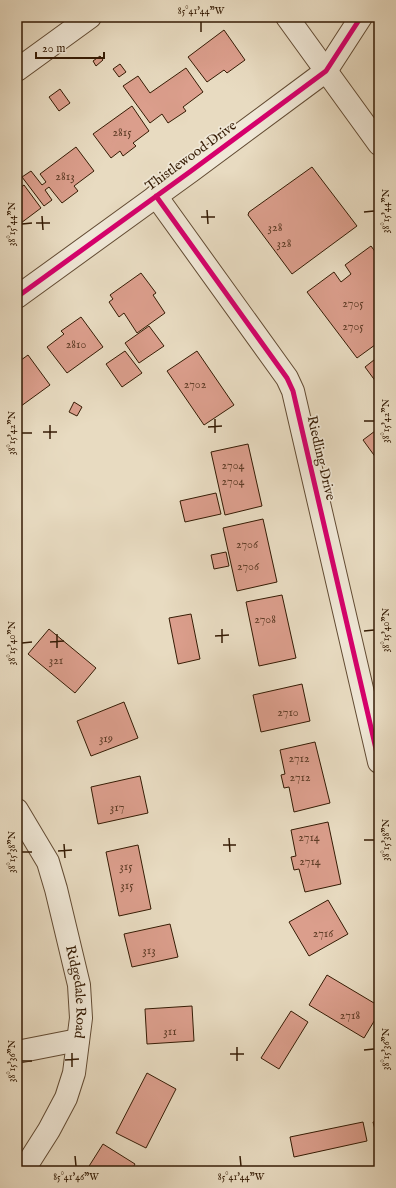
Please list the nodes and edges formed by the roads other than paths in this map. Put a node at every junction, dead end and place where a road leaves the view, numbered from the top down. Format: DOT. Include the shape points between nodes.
graph roads {
  1 [pos="90,17"];
  2 [pos="287,17"];
  3 [pos="360,17"];
  4 [pos="17,70"];
  5 [pos="326,71"];
  6 [pos="379,144"];
  7 [pos="156,196"];
  8 [pos="17,297"];
  9 [pos="379,762"];
  10 [pos="17,810"];
  11 [pos="78,1040"];
  12 [pos="17,1052"];
  13 [pos="23,1171"];
  1 -- 4 [label="street"];
  2 -- 5 [label="street"];
  3 -- 5 [label="street, Thistlewood Drive"];
  5 -- 6 [label="street"];
  5 -- 7 [label="street, Thistlewood Drive"];
  7 -- 8 [label="street, Thistlewood Drive"];
  7 -- 9 [label="street, Riedling Drive" via="287,378 294,392"];
  10 -- 11 [label="street, Ridgedale Road" via="48,862 56,889 79,985 81,1018"];
  11 -- 12 [label="street"];
  11 -- 13 [label="street, Ridgedale Road" via="74,1073 66,1098"];
}
